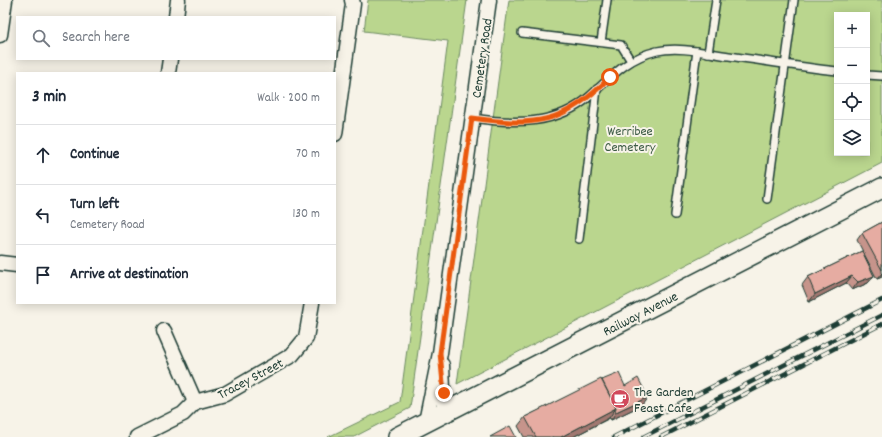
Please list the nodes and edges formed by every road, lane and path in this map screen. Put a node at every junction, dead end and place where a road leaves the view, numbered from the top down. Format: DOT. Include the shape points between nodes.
graph roads {
  1 [pos="6,0"];
  2 [pos="178,0"];
  3 [pos="352,0"];
  4 [pos="489,0"];
  5 [pos="607,0"];
  6 [pos="716,0"];
  7 [pos="794,0"];
  8 [pos="176,16"];
  9 [pos="522,33"];
  10 [pos="0,35"];
  11 [pos="600,42"];
  12 [pos="696,51"];
  13 [pos="708,53"];
  14 [pos="170,60"];
  15 [pos="631,61"];
  16 [pos="785,64"];
  17 [pos="834,71"];
  18 [pos="168,72"];
  19 [pos="870,76"];
  20 [pos="882,76"];
  21 [pos="597,89"];
  22 [pos="472,118"];
  23 [pos="336,127"];
  24 [pos="882,188"];
  25 [pos="767,199"];
  26 [pos="675,215"];
  27 [pos="579,239"];
  28 [pos="0,263"];
  29 [pos="16,265"];
  30 [pos="312,304"];
  31 [pos="164,331"];
  32 [pos="440,353"];
  33 [pos="195,402"];
  34 [pos="444,413"];
  35 [pos="426,422"];
  36 [pos="137,437"];
  37 [pos="397,437"];
  1 -- 10 [label="street"];
  2 -- 8 [label="street"];
  3 -- 23 [label="street"];
  4 -- 22 [label="street, Cemetery Road"];
  5 -- 11 [label="lane"];
  6 -- 13 [label="lane"];
  7 -- 16 [label="lane"];
  9 -- 11 [label="lane"];
  11 -- 15 [label="lane" via="621,45"];
  12 -- 13 [label="lane"];
  12 -- 15 [label="lane" via="658,51"];
  12 -- 26 [label="lane"];
  13 -- 16 [label="lane"];
  14 -- 18 [label="street"];
  15 -- 21 [label="lane"];
  16 -- 17 [label="lane"];
  16 -- 25 [label="lane"];
  19 -- 20 [label="lane"];
  21 -- 22 [label="lane" via="579,105 545,119 511,122"];
  21 -- 27 [label="lane"];
  22 -- 32 [label="street, Cemetery Road"];
  24 -- 34 [label="street, Railway Avenue"];
  28 -- 29 [label="street"];
  30 -- 33 [label="street, Tracey Street" via="306,338 292,355 225,394"];
  31 -- 33 [label="street"];
  32 -- 34 [label="street, Cemetery Road"];
  32 -- 35 [label="street, Cemetery Road"];
  33 -- 36 [label="street, Tracey Street" via="183,414"];
  34 -- 35 [label="street, Railway Avenue"];
  35 -- 37 [label="street, Railway Avenue"];
}
